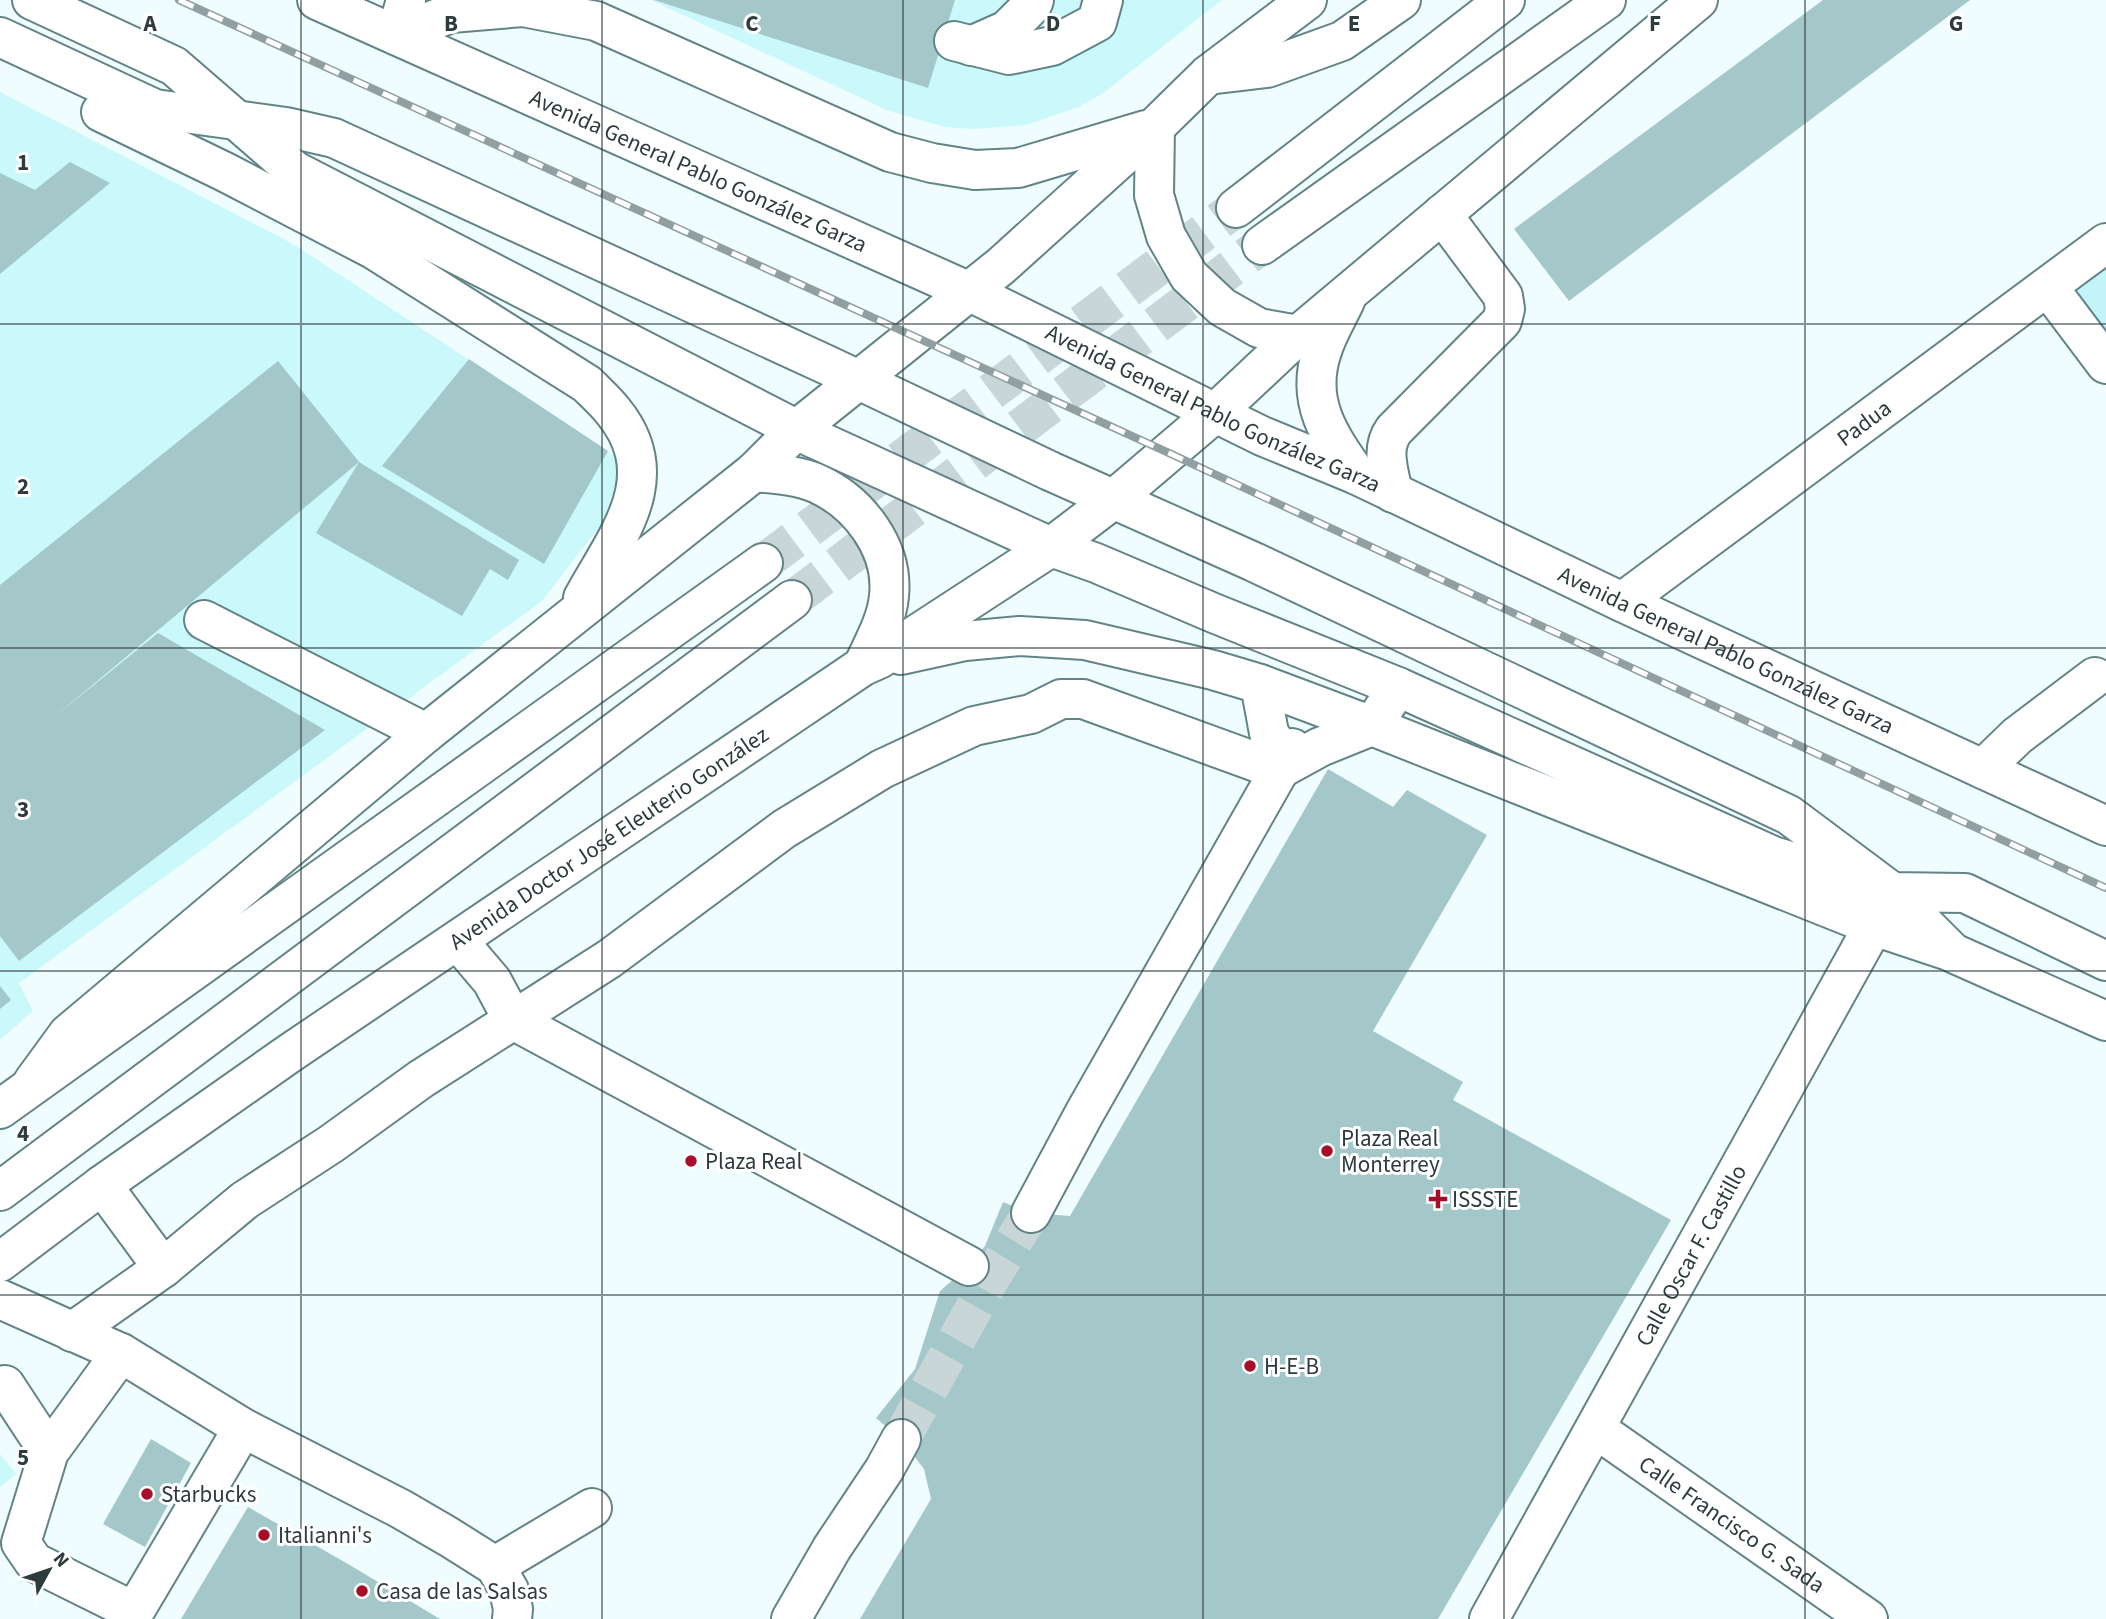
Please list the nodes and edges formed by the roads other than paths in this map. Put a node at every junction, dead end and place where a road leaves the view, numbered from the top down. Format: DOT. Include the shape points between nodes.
graph roads {
  1 [pos="32,0"];
  2 [pos="1034,0"];
  3 [pos="1103,0"];
  4 [pos="1307,0"];
  5 [pos="1401,0"];
  6 [pos="1505,0"];
  7 [pos="1606,0"];
  8 [pos="1699,0"];
  9 [pos="332,3"];
  10 [pos="401,18"];
  11 [pos="0,37"];
  12 [pos="0,48"];
  13 [pos="1208,75"];
  14 [pos="234,120"];
  15 [pos="1154,127"];
  16 [pos="1236,208"];
  17 [pos="1442,214"];
  18 [pos="2106,243"];
  19 [pos="1262,245"];
  20 [pos="2048,287"];
  21 [pos="1350,290"];
  22 [pos="970,292"];
  23 [pos="1298,335"];
  24 [pos="2106,364"];
  25 [pos="858,379"];
  26 [pos="1215,413"];
  27 [pos="796,430"];
  28 [pos="754,471"];
  29 [pos="1357,475"];
  30 [pos="1393,492"];
  31 [pos="1115,499"];
  32 [pos="1051,547"];
  33 [pos="1254,562"];
  34 [pos="763,564"];
  35 [pos="792,600"];
  36 [pos="1622,603"];
  37 [pos="574,614"];
  38 [pos="204,620"];
  39 [pos="1317,654"];
  40 [pos="871,663"];
  41 [pos="2095,677"];
  42 [pos="1260,684"];
  43 [pos="1398,687"];
  44 [pos="1321,707"];
  45 [pos="1371,726"];
  46 [pos="426,733"];
  47 [pos="1282,764"];
  48 [pos="1983,769"];
  49 [pos="2106,826"];
  50 [pos="1892,892"];
  51 [pos="1874,926"];
  52 [pos="469,934"];
  53 [pos="1953,953"];
  54 [pos="2106,961"];
  55 [pos="526,1021"];
  56 [pos="2106,1021"];
  57 [pos="14,1098"];
  58 [pos="102,1185"];
  59 [pos="0,1191"];
  60 [pos="1031,1213"];
  61 [pos="0,1262"];
  62 [pos="969,1266"];
  63 [pos="163,1268"];
  64 [pos="0,1300"];
  65 [pos="72,1332"];
  66 [pos="121,1353"];
  67 [pos="5,1385"];
  68 [pos="243,1427"];
  69 [pos="1597,1429"];
  70 [pos="901,1439"];
  71 [pos="49,1451"];
  72 [pos="592,1508"];
  73 [pos="495,1566"];
  74 [pos="132,1615"];
  75 [pos="512,1619"];
  76 [pos="791,1619"];
  77 [pos="1489,1619"];
  78 [pos="1868,1619"];
  1 -- 14 [label="main road" via="174,66"];
  2 -- 3 [label="main road" via="1007,30 962,43 1009,55 1052,46 1097,22"];
  4 -- 13 [label="main road"];
  5 -- 13 [label="main road" via="1342,41 1267,68"];
  6 -- 16 [label="main road"];
  7 -- 19 [label="main road"];
  8 -- 17 [label="main road, Avenida Doctor José Eleuterio González"];
  9 -- 10 [label="main road, Avenida General Pablo González Garza"];
  10 -- 15 [label="main road" via="523,7 596,21 890,152 975,170 1018,168"];
  10 -- 22 [label="main road, Avenida General Pablo González Garza"];
  11 -- 14 [label="main road" via="155,109"];
  12 -- 37 [label="main road" via="59,92 373,249 587,384 629,436 638,481 632,507"];
  13 -- 15 [label="main road"];
  14 -- 25 [label="main road" via="334,138"];
  14 -- 27 [label="main road" via="295,171"];
  15 -- 22 [label="main road"];
  15 -- 23 [label="main road" via="1154,195 1166,236 1189,276 1222,307 1259,328"];
  17 -- 21 [label="main road, Avenida Doctor José Eleuterio González"];
  17 -- 30 [label="main road" via="1503,296 1505,309 1502,321 1387,439"];
  18 -- 20 [label="main road, Padua"];
  20 -- 24 [label="main road"];
  20 -- 36 [label="main road, Padua"];
  21 -- 23 [label="main road, Avenida Doctor José Eleuterio González"];
  21 -- 29 [label="main road" via="1321,351 1316,383 1327,431"];
  22 -- 25 [label="main road"];
  22 -- 26 [label="main road, Avenida General Pablo González Garza"];
  23 -- 26 [label="main road, Avenida Doctor José Eleuterio González"];
  25 -- 27 [label="main road"];
  25 -- 31 [label="main road"];
  26 -- 29 [label="main road, Avenida General Pablo González Garza"];
  26 -- 31 [label="main road, Avenida Doctor José Eleuterio González"];
  27 -- 28 [label="main road"];
  27 -- 32 [label="main road"];
  28 -- 37 [label="main road"];
  28 -- 40 [label="main road" via="816,483 838,495 860,514 879,542 890,595"];
  29 -- 30 [label="main road, Avenida General Pablo González Garza"];
  30 -- 36 [label="main road, Avenida General Pablo González Garza"];
  31 -- 32 [label="main road, Avenida Doctor José Eleuterio González"];
  31 -- 33 [label="main road"];
  32 -- 39 [label="main road"];
  32 -- 40 [label="main road, Avenida Doctor José Eleuterio González"];
  33 -- 39 [label="main road" via="1290,607"];
  33 -- 50 [label="main road" via="1789,815"];
  34 -- 57 [label="main road"];
  35 -- 59 [label="main road"];
  36 -- 48 [label="main road, Avenida General Pablo González Garza"];
  37 -- 46 [label="main road"];
  38 -- 46 [label="main road"];
  39 -- 43 [label="main road"];
  39 -- 44 [label="main road"];
  40 -- 42 [label="main road" via="965,641 1020,636 1085,640"];
  40 -- 52 [label="main road, Avenida Doctor José Eleuterio González"];
  41 -- 48 [label="main road" via="2017,736"];
  42 -- 44 [label="main road"];
  42 -- 47 [label="main road" via="1269,733"];
  43 -- 45 [label="main road"];
  43 -- 50 [label="main road" via="1773,856"];
  44 -- 45 [label="main road"];
  44 -- 47 [label="main road"];
  45 -- 47 [label="main road"];
  45 -- 51 [label="main road"];
  46 -- 57 [label="main road" via="68,1034"];
  47 -- 55 [label="main road" via="1083,699 1061,699 1031,714 974,726 882,769 784,829"];
  47 -- 60 [label="main road"];
  48 -- 49 [label="main road, Avenida General Pablo González Garza"];
  50 -- 51 [label="main road, Calle Oscar F. Castillo"];
  50 -- 53 [label="main road"];
  50 -- 54 [label="main road" via="1965,893"];
  51 -- 53 [label="main road"];
  51 -- 69 [label="main road, Calle Oscar F. Castillo"];
  52 -- 55 [label="main road" via="492,981"];
  52 -- 58 [label="main road, Avenida Doctor José Eleuterio González"];
  53 -- 56 [label="main road"];
  55 -- 62 [label="main road"];
  55 -- 63 [label="main road" via="245,1200"];
  58 -- 61 [label="main road, Avenida Doctor José Eleuterio González"];
  58 -- 63 [label="main road"];
  63 -- 65 [label="main road"];
  64 -- 65 [label="main road"];
  65 -- 66 [label="main road"];
  66 -- 68 [label="main road"];
  66 -- 71 [label="main road"];
  67 -- 71 [label="main road"];
  68 -- 73 [label="main road" via="401,1509"];
  68 -- 74 [label="main road"];
  69 -- 77 [label="main road, Calle Oscar F. Castillo"];
  69 -- 78 [label="main road, Calle Francisco G. Sada"];
  70 -- 76 [label="main road"];
  71 -- 74 [label="main road" via="21,1542 34,1562"];
  72 -- 73 [label="main road"];
  73 -- 75 [label="main road" via="509,1590"];
}
